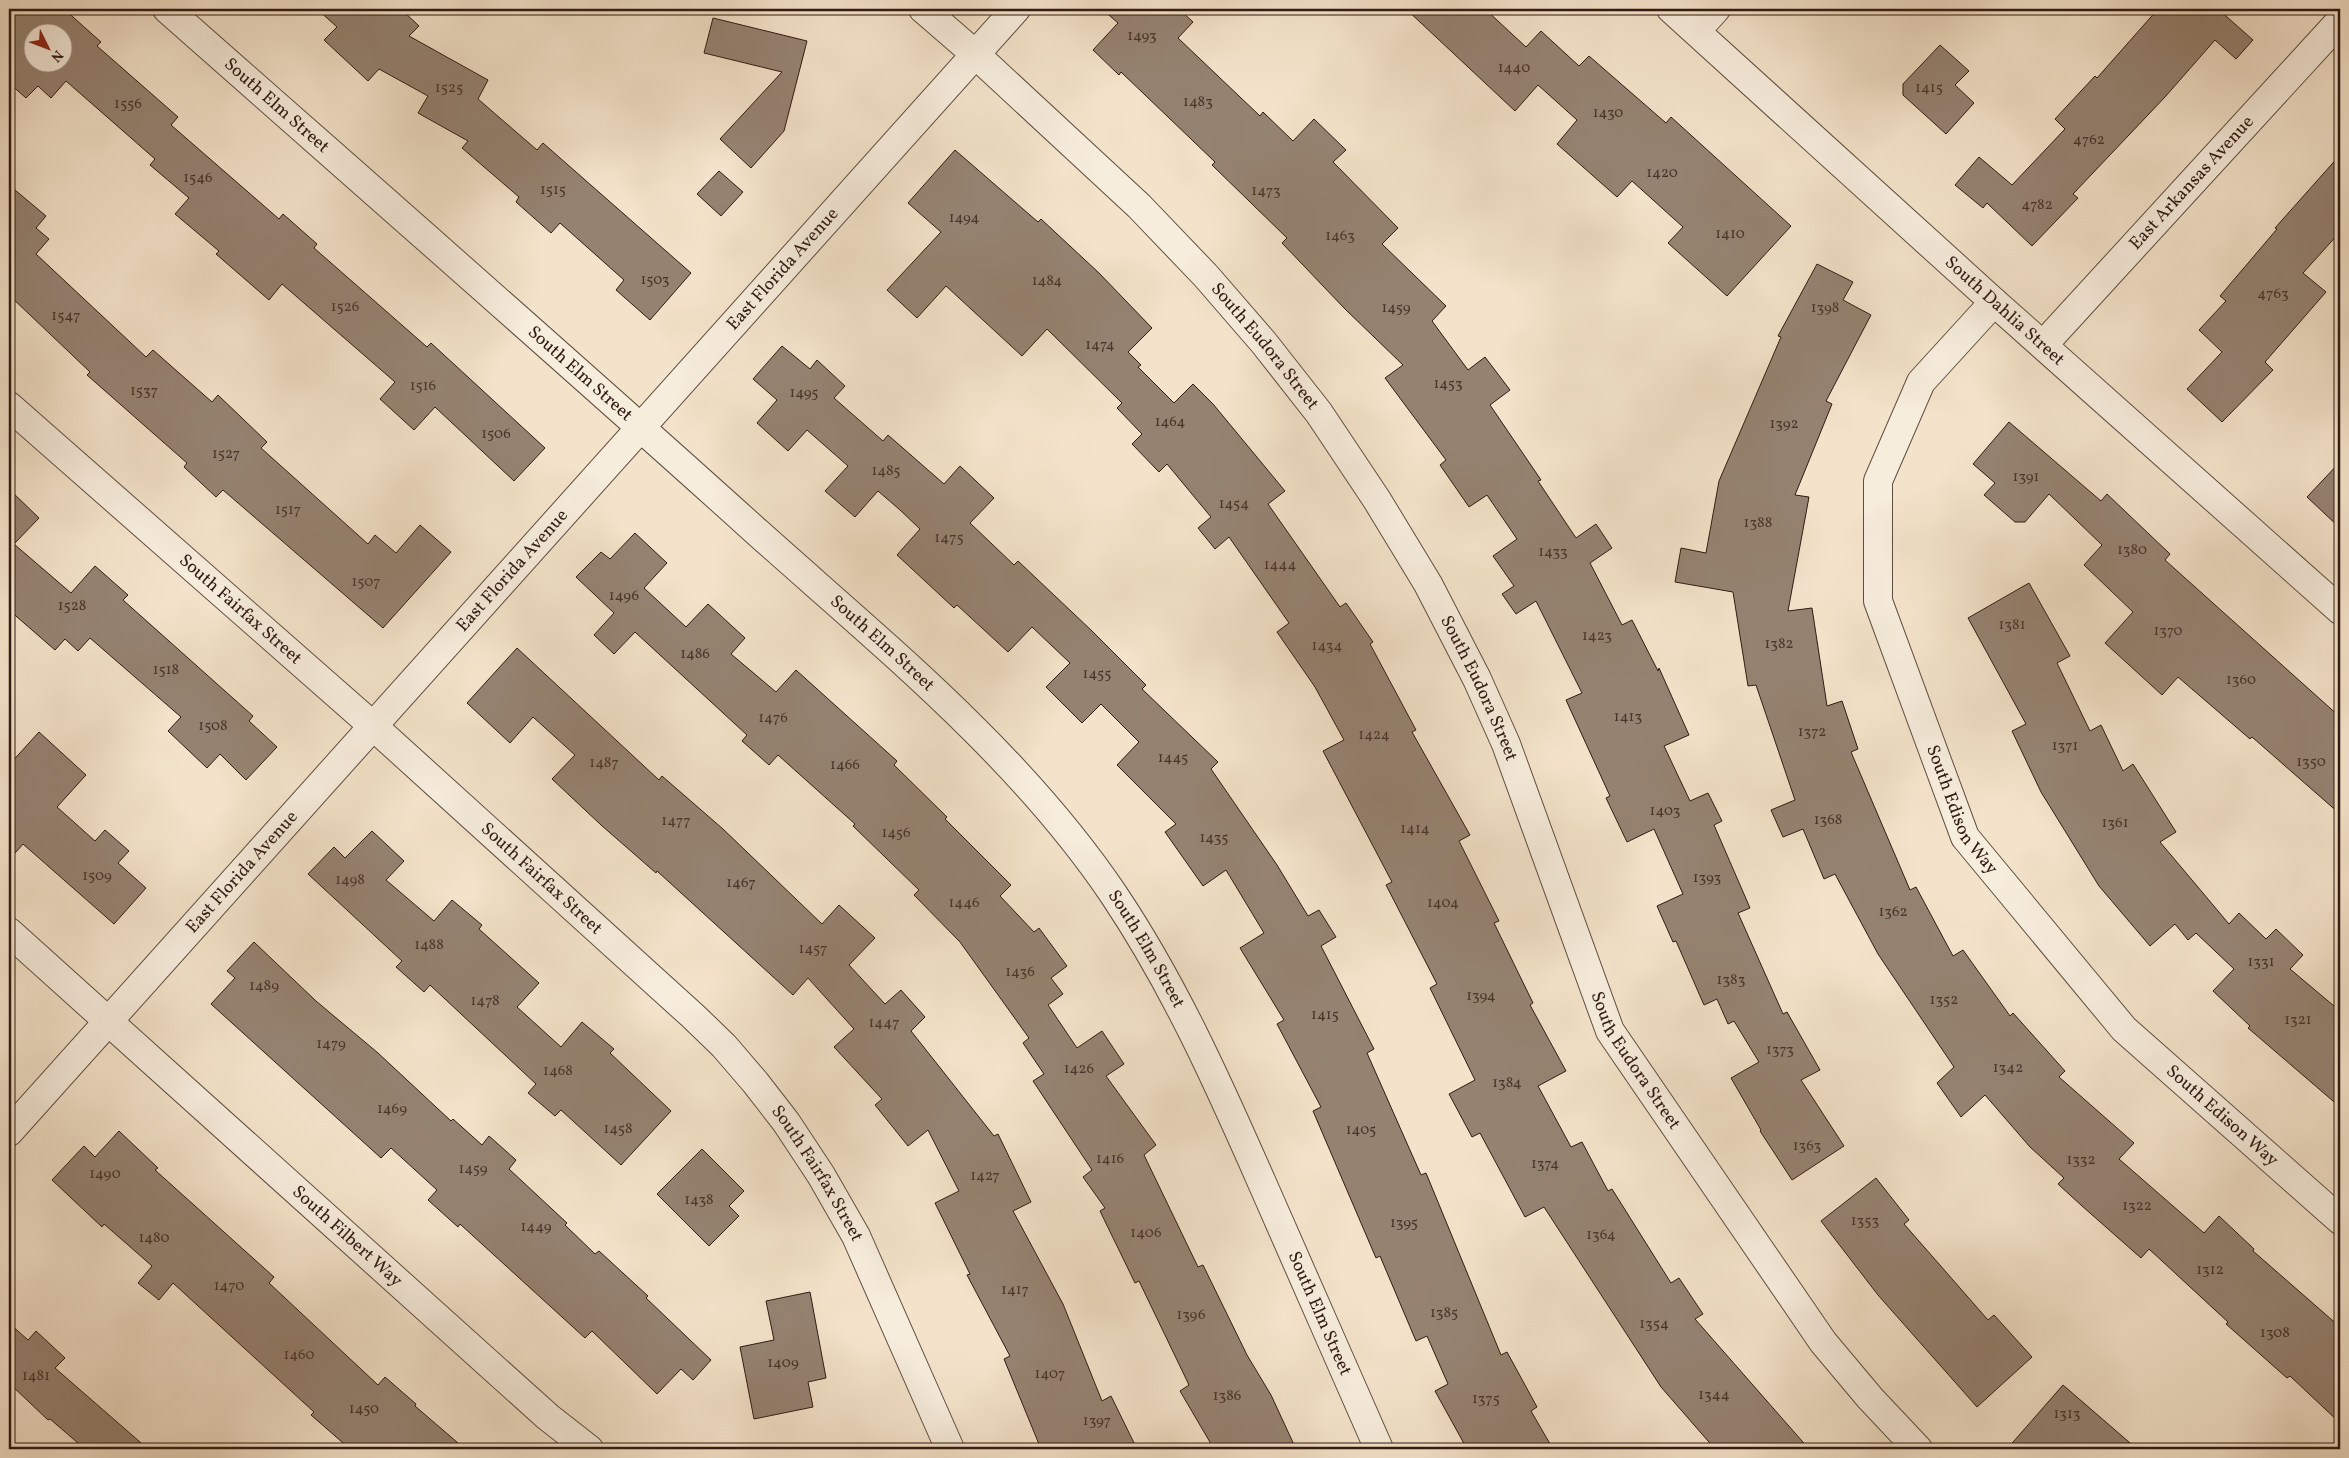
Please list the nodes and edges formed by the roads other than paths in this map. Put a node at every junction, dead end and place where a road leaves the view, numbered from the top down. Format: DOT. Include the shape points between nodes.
graph roads {
  1 [pos="166,9"];
  2 [pos="923,9"];
  3 [pos="1016,9"];
  4 [pos="1671,9"];
  5 [pos="1716,9"];
  6 [pos="2340,21"];
  7 [pos="1696,31"];
  8 [pos="975,54"];
  9 [pos="1994,302"];
  10 [pos="2043,345"];
  11 [pos="9,406"];
  12 [pos="641,427"];
  13 [pos="2340,610"];
  14 [pos="373,726"];
  15 [pos="9,932"];
  16 [pos="108,1021"];
  17 [pos="9,1132"];
  18 [pos="2340,1220"];
  19 [pos="589,1449"];
  20 [pos="948,1449"];
  21 [pos="1379,1449"];
  22 [pos="1918,1449"];
  1 -- 12 [label="street, South Elm Street"];
  2 -- 8 [label="street, South Eudora Street"];
  3 -- 8 [label="street, East Florida Avenue"];
  4 -- 7 [label="street, South Dahlia Street"];
  5 -- 7 [label="street"];
  6 -- 10 [label="street, East Arkansas Avenue"];
  7 -- 9 [label="street, South Dahlia Street"];
  8 -- 12 [label="street, East Florida Avenue"];
  8 -- 22 [label="street, South Eudora Street" via="1139,206 1264,343 1319,413 1428,584 1476,679 1506,744 1610,1031 1824,1342"];
  9 -- 10 [label="street, South Dahlia Street"];
  9 -- 18 [label="street, South Edison Way" via="1921,382 1878,481 1878,600 1965,836 2124,1029"];
  10 -- 13 [label="street, South Dahlia Street"];
  11 -- 14 [label="street, South Fairfax Street"];
  12 -- 14 [label="street, East Florida Avenue"];
  12 -- 21 [label="street, South Elm Street" via="941,698 1013,770 1112,891 1150,951 1192,1029"];
  14 -- 16 [label="street, East Florida Avenue"];
  14 -- 20 [label="street, South Fairfax Street" via="693,1016 755,1082 822,1175 856,1236"];
  15 -- 16 [label="street, South Filbert Way"];
  16 -- 17 [label="street, East Florida Avenue"];
  16 -- 19 [label="street, South Filbert Way" via="548,1417"];
}
